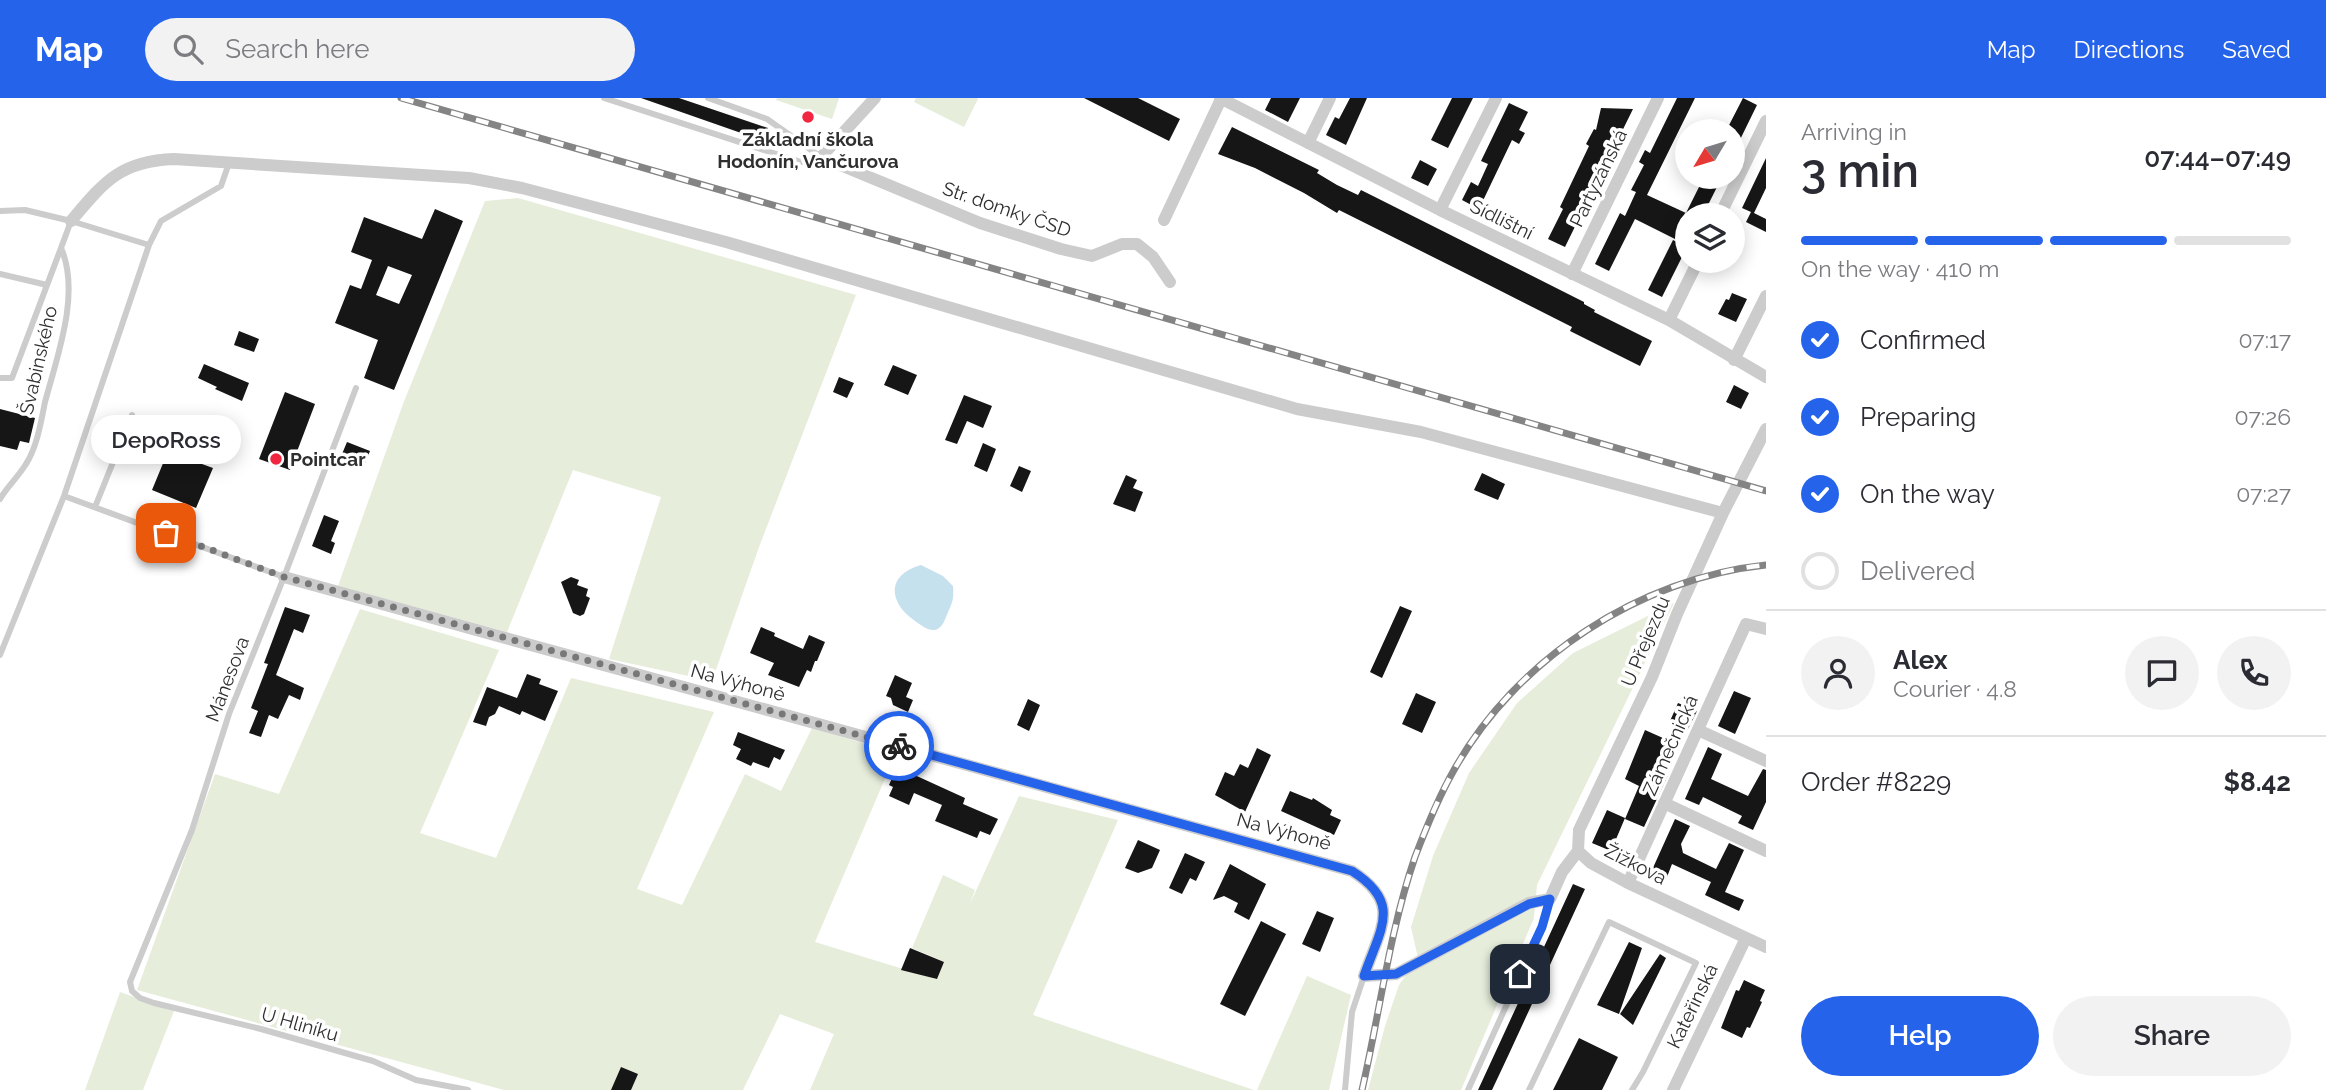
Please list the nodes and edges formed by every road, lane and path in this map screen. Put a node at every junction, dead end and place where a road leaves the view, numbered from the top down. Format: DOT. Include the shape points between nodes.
graph roads {
  1 [pos="604,98"];
  2 [pos="708,98"];
  3 [pos="875,98"];
  4 [pos="1221,98"];
  5 [pos="1330,98"];
  6 [pos="1496,98"];
  7 [pos="1658,98"];
  8 [pos="1766,121"];
  9 [pos="1308,143"];
  10 [pos="821,157"];
  11 [pos="229,163"];
  12 [pos="1726,203"];
  13 [pos="1440,211"];
  14 [pos="0,212"];
  15 [pos="1164,220"];
  16 [pos="71,221"];
  17 [pos="149,244"];
  18 [pos="61,248"];
  19 [pos="1692,273"];
  20 [pos="0,274"];
  21 [pos="1572,274"];
  22 [pos="1170,282"];
  23 [pos="47,285"];
  24 [pos="1766,296"];
  25 [pos="1669,320"];
  26 [pos="1734,360"];
  27 [pos="1766,377"];
  28 [pos="0,378"];
  29 [pos="356,388"];
  30 [pos="132,415"];
  31 [pos="1766,429"];
  32 [pos="1761,450"];
  33 [pos="64,496"];
  34 [pos="0,499"];
  35 [pos="95,507"];
  36 [pos="1723,513"];
  37 [pos="284,577"];
  38 [pos="1766,629"];
  39 [pos="0,655"];
  40 [pos="1698,730"];
  41 [pos="1766,761"];
  42 [pos="1664,803"];
  43 [pos="1578,851"];
  44 [pos="1766,851"];
  45 [pos="1628,883"];
  46 [pos="1550,899"];
  47 [pos="1746,938"];
  48 [pos="1766,947"];
  49 [pos="1364,976"];
  50 [pos="130,982"];
  51 [pos="1636,1089"];
  52 [pos="468,1090"];
  53 [pos="1345,1090"];
  54 [pos="1468,1090"];
  55 [pos="1529,1090"];
  56 [pos="1673,1090"];
  1 -- 10 [label="lane" via="801,162"];
  2 -- 10 [label="lane" via="767,119"];
  3 -- 10 [label="street"];
  4 -- 9 [label="street, Sídlištní"];
  4 -- 15 [label="street"];
  5 -- 9 [label="street"];
  6 -- 13 [label="street"];
  7 -- 21 [label="street, Partyzánská"];
  8 -- 12 [label="street"];
  9 -- 13 [label="street, Sídlištní"];
  10 -- 22 [label="street, Str. domky ČSD" via="980,223 1069,251 1092,256 1122,244 1138,244"];
  11 -- 16 [label="street" via="174,159 132,165 106,183"];
  11 -- 17 [label="lane" via="221,186 161,221"];
  11 -- 36 [label="street" via="469,178 522,188 726,242 1297,409 1421,432"];
  13 -- 21 [label="street, Sídlištní"];
  14 -- 16 [label="lane" via="25,210"];
  16 -- 17 [label="lane"];
  16 -- 18 [label="lane"];
  17 -- 33 [label="lane"];
  18 -- 23 [label="lane"];
  18 -- 34 [label="lane, Švabinského" via="69,275 66,322 27,463"];
  19 -- 25 [label="street"];
  20 -- 23 [label="lane"];
  21 -- 25 [label="street, Sídlištní"];
  23 -- 28 [label="lane" via="12,378"];
  24 -- 26 [label="street"];
  25 -- 26 [label="street, Sídlištní"];
  26 -- 27 [label="street, Sídlištní"];
  29 -- 37 [label="lane, Mánesova"];
  30 -- 35 [label="lane"];
  31 -- 32 [label="street, U Přejezdu"];
  32 -- 36 [label="street, U Přejezdu"];
  33 -- 35 [label="lane, Na Výhoně"];
  33 -- 39 [label="lane"];
  35 -- 37 [label="lane, Na Výhoně"];
  36 -- 43 [label="street, U Přejezdu" via="1579,830"];
  37 -- 49 [label="street, Na Výhoně" via="1352,871 1379,893 1384,906"];
  37 -- 50 [label="lane, Mánesova" via="229,714 192,830"];
  38 -- 40 [label="street, Zámečnická" via="1746,624"];
  40 -- 41 [label="street"];
  40 -- 42 [label="street, Zámečnická"];
  42 -- 44 [label="street"];
  42 -- 45 [label="street, Zámečnická"];
  43 -- 45 [label="street, Žižkova"];
  43 -- 46 [label="street, Žižkova"];
  45 -- 47 [label="street, Žižkova"];
  46 -- 49 [label="street" via="1529,904 1396,974"];
  46 -- 54 [label="lane, Žižkova" via="1542,927"];
  47 -- 48 [label="street, Žižkova"];
  47 -- 56 [label="street, Kateřinská"];
  49 -- 53 [label="lane" via="1352,1012"];
  50 -- 52 [label="lane, U Hliníku" via="140,998 154,1003 373,1061 416,1080"];
  51 -- 55 [label="lane" via="1696,964 1609,922"];
}
